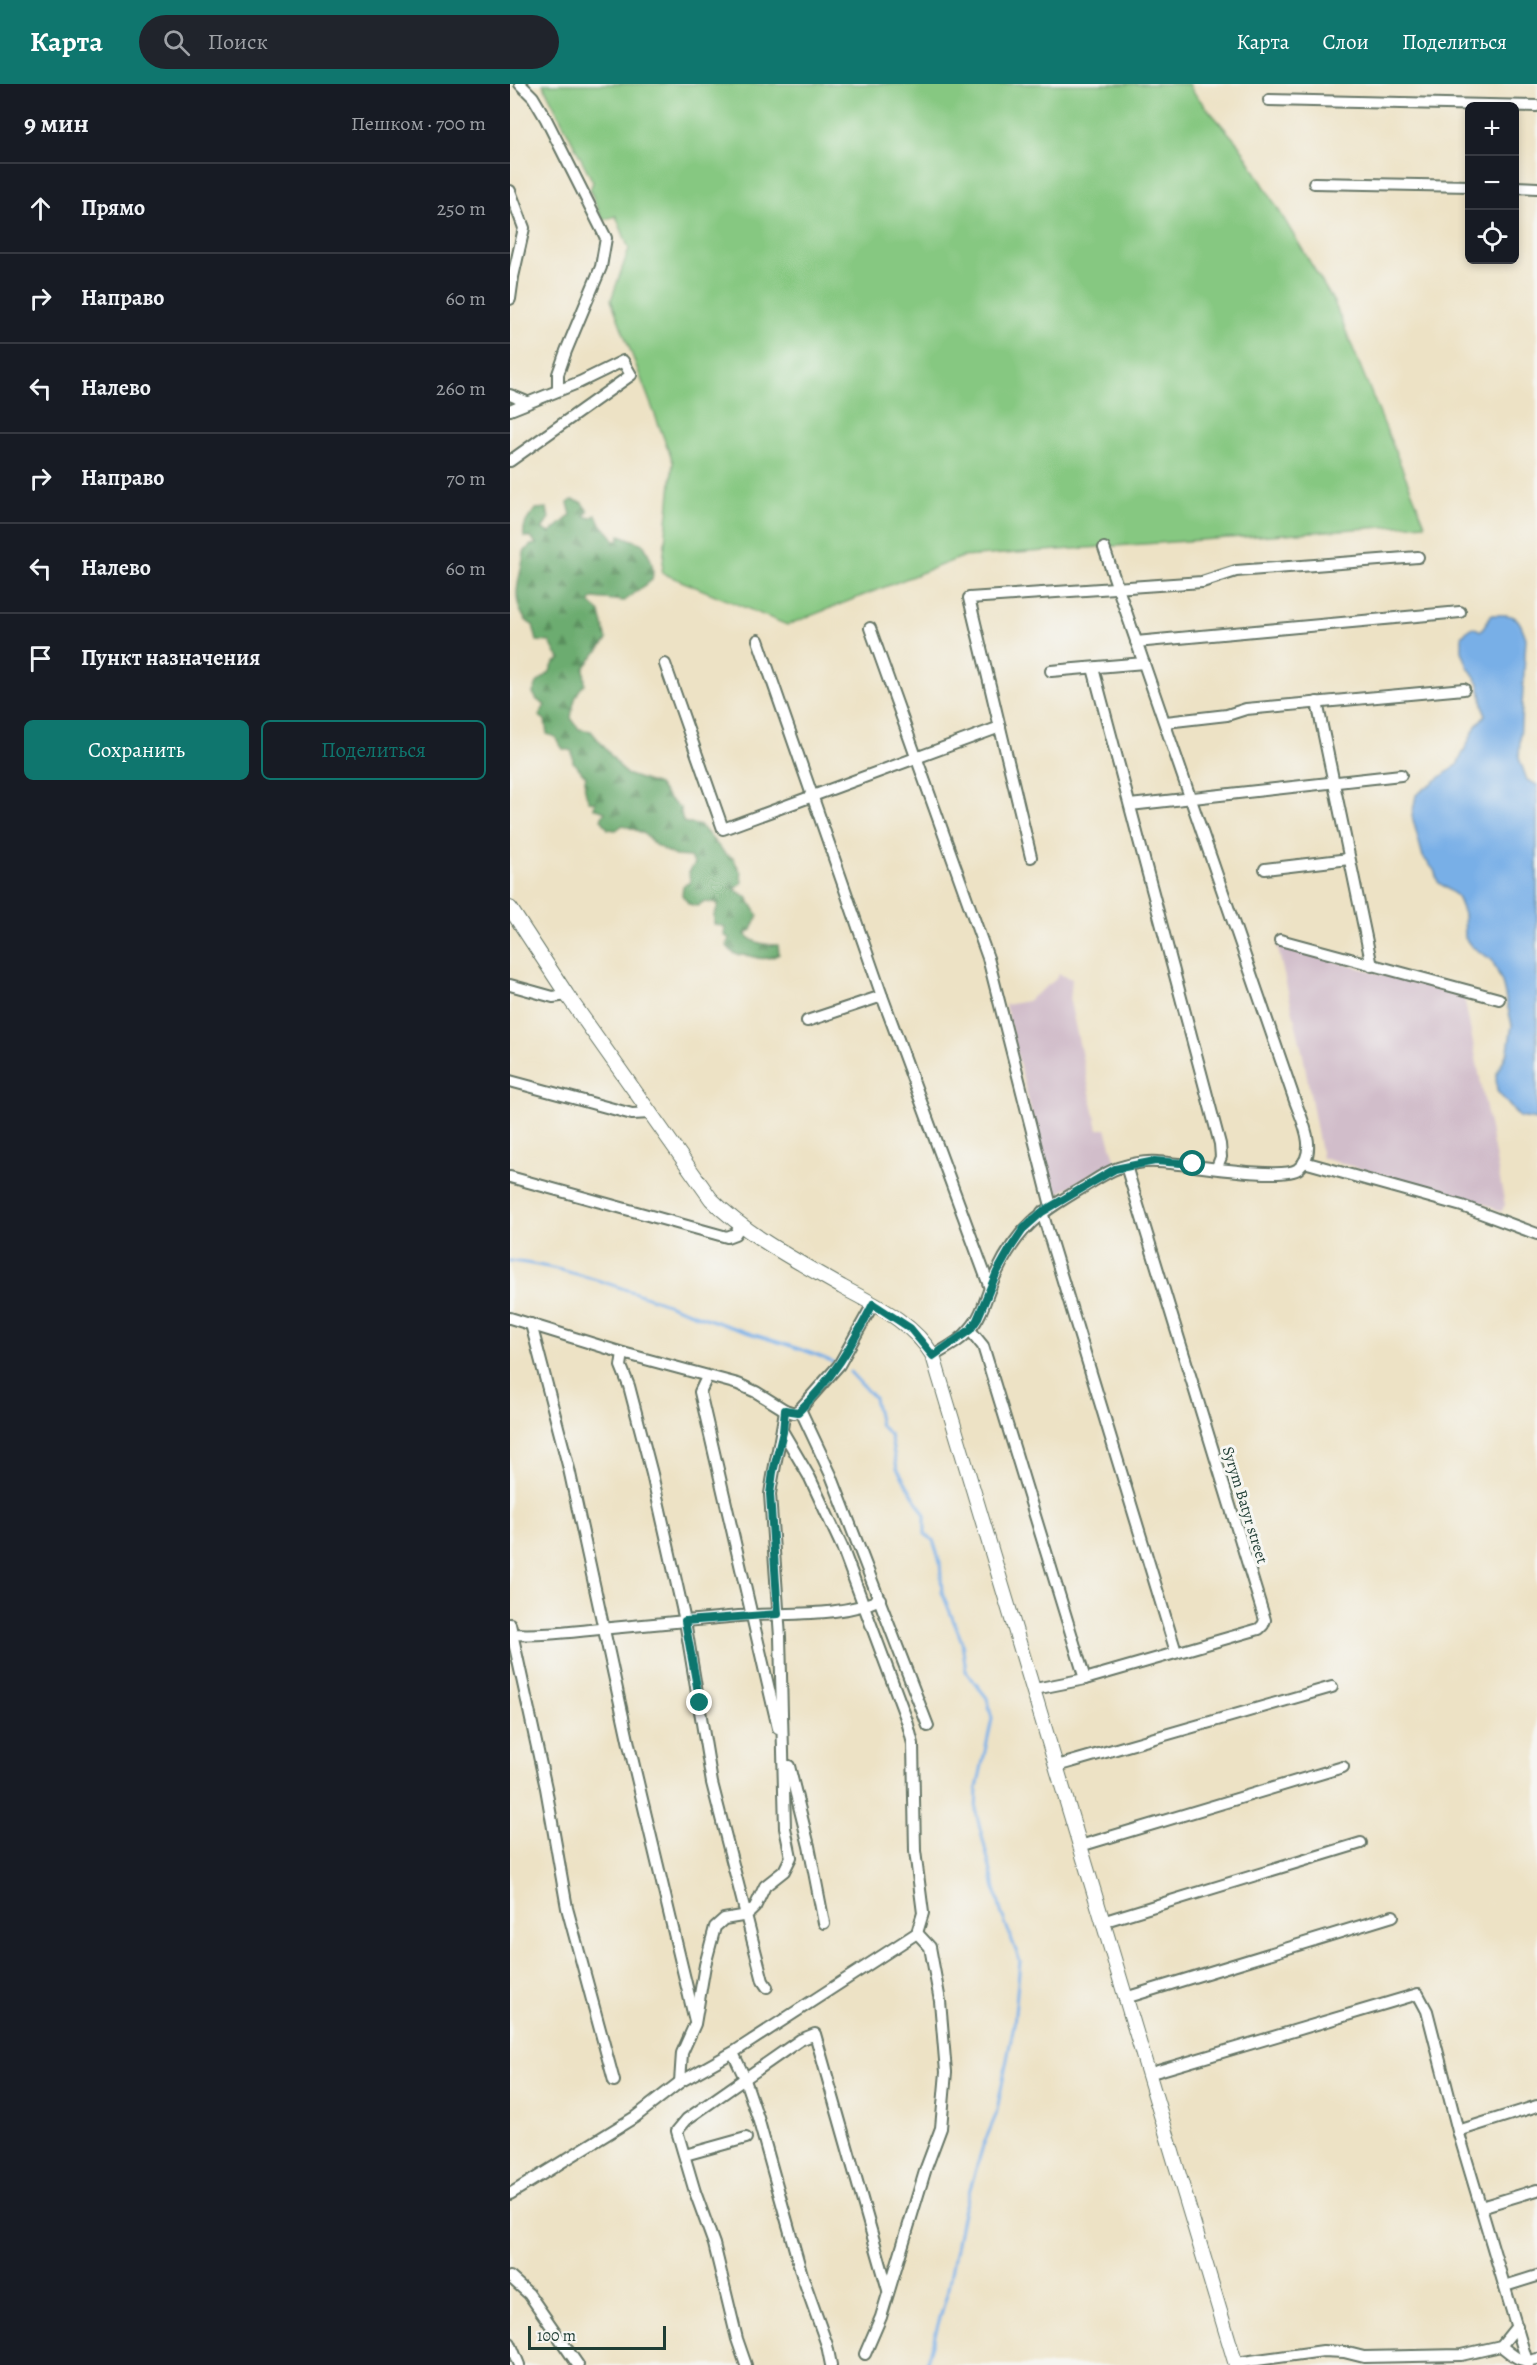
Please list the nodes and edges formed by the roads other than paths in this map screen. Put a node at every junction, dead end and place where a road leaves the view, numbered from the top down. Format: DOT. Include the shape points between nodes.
graph roads {
  1 [pos="520,84"];
  2 [pos="1269,100"];
  3 [pos="1537,106"];
  4 [pos="1314,183"];
  5 [pos="1465,186"];
  6 [pos="1519,187"];
  7 [pos="1537,188"];
  8 [pos="510,190"];
  9 [pos="510,299"];
  10 [pos="558,390"];
  11 [pos="510,395"];
  12 [pos="527,402"];
  13 [pos="510,410"];
  14 [pos="510,461"];
  15 [pos="1104,549"];
  16 [pos="1418,556"];
  17 [pos="1118,588"];
  18 [pos="1460,612"];
  19 [pos="870,628"];
  20 [pos="758,640"];
  21 [pos="1136,642"];
  22 [pos="1144,663"];
  23 [pos="665,664"];
  24 [pos="1093,668"];
  25 [pos="1051,671"];
  26 [pos="1464,689"];
  27 [pos="1317,702"];
  28 [pos="1166,722"];
  29 [pos="1000,727"];
  30 [pos="918,758"];
  31 [pos="1401,775"];
  32 [pos="1333,783"];
  33 [pos="812,796"];
  34 [pos="1192,799"];
  35 [pos="1130,806"];
  36 [pos="1031,857"];
  37 [pos="1349,859"];
  38 [pos="1265,869"];
  39 [pos="510,908"];
  40 [pos="1280,940"];
  41 [pos="1372,966"];
  42 [pos="510,985"];
  43 [pos="567,995"];
  44 [pos="882,996"];
  45 [pos="1499,999"];
  46 [pos="807,1021"];
  47 [pos="510,1081"];
  48 [pos="650,1113"];
  49 [pos="1304,1162"];
  50 [pos="1126,1166"];
  51 [pos="1217,1167"];
  52 [pos="510,1176"];
  53 [pos="1046,1209"];
  54 [pos="741,1225"];
  55 [pos="1537,1235"];
  56 [pos="990,1288"];
  57 [pos="873,1304"];
  58 [pos="510,1318"];
  59 [pos="531,1324"];
  60 [pos="970,1330"];
  61 [pos="623,1353"];
  62 [pos="933,1356"];
  63 [pos="707,1377"];
  64 [pos="801,1409"];
  65 [pos="785,1410"];
  66 [pos="783,1432"];
  67 [pos="880,1599"];
  68 [pos="866,1606"];
  69 [pos="778,1614"];
  70 [pos="752,1615"];
  71 [pos="685,1621"];
  72 [pos="604,1629"];
  73 [pos="511,1630"];
  74 [pos="1176,1652"];
  75 [pos="1085,1679"];
  76 [pos="1332,1686"];
  77 [pos="1035,1689"];
  78 [pos="928,1726"];
  79 [pos="784,1745"];
  80 [pos="1057,1766"];
  81 [pos="1343,1767"];
  82 [pos="1361,1843"];
  83 [pos="1080,1846"];
  84 [pos="747,1914"];
  85 [pos="1393,1917"];
  86 [pos="1102,1922"];
  87 [pos="825,1923"];
  88 [pos="917,1933"];
  89 [pos="767,1987"];
  90 [pos="1125,1998"];
  91 [pos="695,2024"];
  92 [pos="733,2053"];
  93 [pos="1148,2074"];
  94 [pos="745,2079"];
  95 [pos="615,2081"];
  96 [pos="681,2082"];
  97 [pos="1537,2106"];
  98 [pos="1458,2131"];
  99 [pos="746,2138"];
  100 [pos="685,2154"];
  101 [pos="1537,2190"];
  102 [pos="510,2194"];
  103 [pos="1481,2207"];
  104 [pos="1537,2276"];
  105 [pos="510,2277"];
  106 [pos="1505,2286"];
  107 [pos="888,2290"];
  108 [pos="1517,2326"];
  109 [pos="510,2343"];
  110 [pos="1501,2346"];
  111 [pos="865,2354"];
  112 [pos="1531,2362"];
  113 [pos="1236,2364"];
  114 [pos="519,2365"];
  115 [pos="578,2365"];
  116 [pos="746,2365"];
  117 [pos="831,2365"];
  1 -- 10 [label="street" via="546,119 606,237 601,267 558,374"];
  2 -- 3 [label="street"];
  4 -- 5 [label="street"];
  6 -- 7 [label="street"];
  8 -- 9 [label="street" via="524,228"];
  10 -- 12 [label="street"];
  10 -- 14 [label="street" via="623,361 631,375"];
  11 -- 12 [label="street"];
  12 -- 13 [label="street"];
  15 -- 17 [label="street"];
  16 -- 17 [label="street" via="1236,572 1202,582"];
  17 -- 21 [label="street"];
  17 -- 29 [label="street" via="969,598"];
  18 -- 21 [label="street"];
  19 -- 30 [label="street"];
  20 -- 33 [label="street"];
  21 -- 22 [label="street"];
  22 -- 24 [label="street"];
  22 -- 28 [label="street"];
  23 -- 33 [label="street" via="723,829"];
  24 -- 25 [label="street"];
  24 -- 35 [label="street"];
  26 -- 27 [label="street"];
  27 -- 28 [label="street"];
  27 -- 32 [label="street"];
  28 -- 34 [label="street"];
  29 -- 30 [label="street"];
  29 -- 36 [label="street"];
  30 -- 33 [label="street"];
  30 -- 53 [label="street" via="988,958"];
  31 -- 32 [label="street"];
  32 -- 34 [label="street"];
  32 -- 37 [label="street"];
  33 -- 44 [label="street"];
  34 -- 35 [label="street"];
  34 -- 49 [label="street" via="1308,1133"];
  35 -- 51 [label="street" via="1220,1144"];
  37 -- 38 [label="street"];
  37 -- 41 [label="street"];
  39 -- 43 [label="main road"];
  40 -- 41 [label="street"];
  41 -- 45 [label="street"];
  42 -- 43 [label="street" via="553,997"];
  43 -- 48 [label="main road"];
  44 -- 46 [label="street"];
  44 -- 56 [label="street"];
  47 -- 48 [label="street" via="632,1114"];
  48 -- 54 [label="main road" via="711,1199"];
  49 -- 51 [label="street" via="1286,1173"];
  49 -- 55 [label="street" via="1462,1206"];
  50 -- 51 [label="street" via="1155,1161"];
  50 -- 53 [label="street"];
  50 -- 74 [label="street, Syrym Batyr street" via="1265,1620 1259,1629"];
  52 -- 54 [label="street" via="727,1237"];
  53 -- 56 [label="street" via="1024,1228"];
  53 -- 74 [label="street"];
  54 -- 57 [label="main road"];
  56 -- 60 [label="street"];
  57 -- 62 [label="main road" via="910,1328"];
  57 -- 64 [label="street" via="850,1350"];
  58 -- 59 [label="street"];
  59 -- 61 [label="street"];
  59 -- 72 [label="street" via="569,1469"];
  60 -- 62 [label="street"];
  60 -- 75 [label="street" via="984,1346"];
  61 -- 63 [label="street"];
  61 -- 71 [label="street" via="621,1366 652,1474"];
  62 -- 77 [label="main road"];
  63 -- 65 [label="street" via="738,1384"];
  63 -- 70 [label="street" via="700,1392"];
  64 -- 65 [label="street" via="794,1413"];
  64 -- 67 [label="street"];
  65 -- 66 [label="street"];
  66 -- 68 [label="street" via="823,1504"];
  66 -- 69 [label="street" via="770,1494"];
  67 -- 68 [label="street"];
  67 -- 78 [label="street"];
  68 -- 69 [label="street"];
  68 -- 88 [label="street" via="913,1744 915,1851 923,1913"];
  69 -- 70 [label="street"];
  69 -- 79 [label="street"];
  70 -- 71 [label="street"];
  70 -- 79 [label="street"];
  71 -- 72 [label="street"];
  71 -- 84 [label="street" via="712,1783"];
  72 -- 73 [label="street" via="526,1635"];
  72 -- 91 [label="street"];
  73 -- 95 [label="street" via="546,1788 567,1908"];
  74 -- 75 [label="street, Syrym Batyr street"];
  75 -- 77 [label="street, Syrym Batyr street"];
  76 -- 80 [label="street"];
  77 -- 80 [label="main road"];
  79 -- 84 [label="street" via="785,1821 791,1857 784,1871 765,1886"];
  79 -- 87 [label="street"];
  80 -- 83 [label="main road"];
  81 -- 83 [label="street"];
  82 -- 86 [label="street"];
  83 -- 86 [label="main road"];
  84 -- 89 [label="street"];
  84 -- 91 [label="street" via="724,1919 715,1927"];
  85 -- 90 [label="street"];
  86 -- 90 [label="main road"];
  88 -- 92 [label="street"];
  88 -- 107 [label="street" via="930,1947 940,2001 946,2072 941,2128"];
  90 -- 93 [label="main road"];
  91 -- 96 [label="street" via="682,2053"];
  92 -- 94 [label="street"];
  92 -- 96 [label="street"];
  93 -- 98 [label="street" via="1418,1994 1427,2011"];
  93 -- 113 [label="main road"];
  94 -- 100 [label="street" via="687,2119 677,2131"];
  94 -- 107 [label="street" via="800,2040 815,2034"];
  94 -- 117 [label="street"];
  96 -- 102 [label="street" via="635,2117"];
  97 -- 98 [label="street"];
  98 -- 103 [label="street"];
  99 -- 100 [label="street"];
  100 -- 116 [label="street"];
  101 -- 103 [label="street"];
  103 -- 106 [label="street"];
  104 -- 106 [label="street"];
  105 -- 115 [label="street" via="529,2294"];
  106 -- 108 [label="street"];
  107 -- 111 [label="street"];
  108 -- 110 [label="street"];
  108 -- 112 [label="street"];
  109 -- 114 [label="street"];
  110 -- 112 [label="street" via="1516,2358"];
  110 -- 113 [label="street" via="1461,2355 1364,2357 1323,2352"];
}
